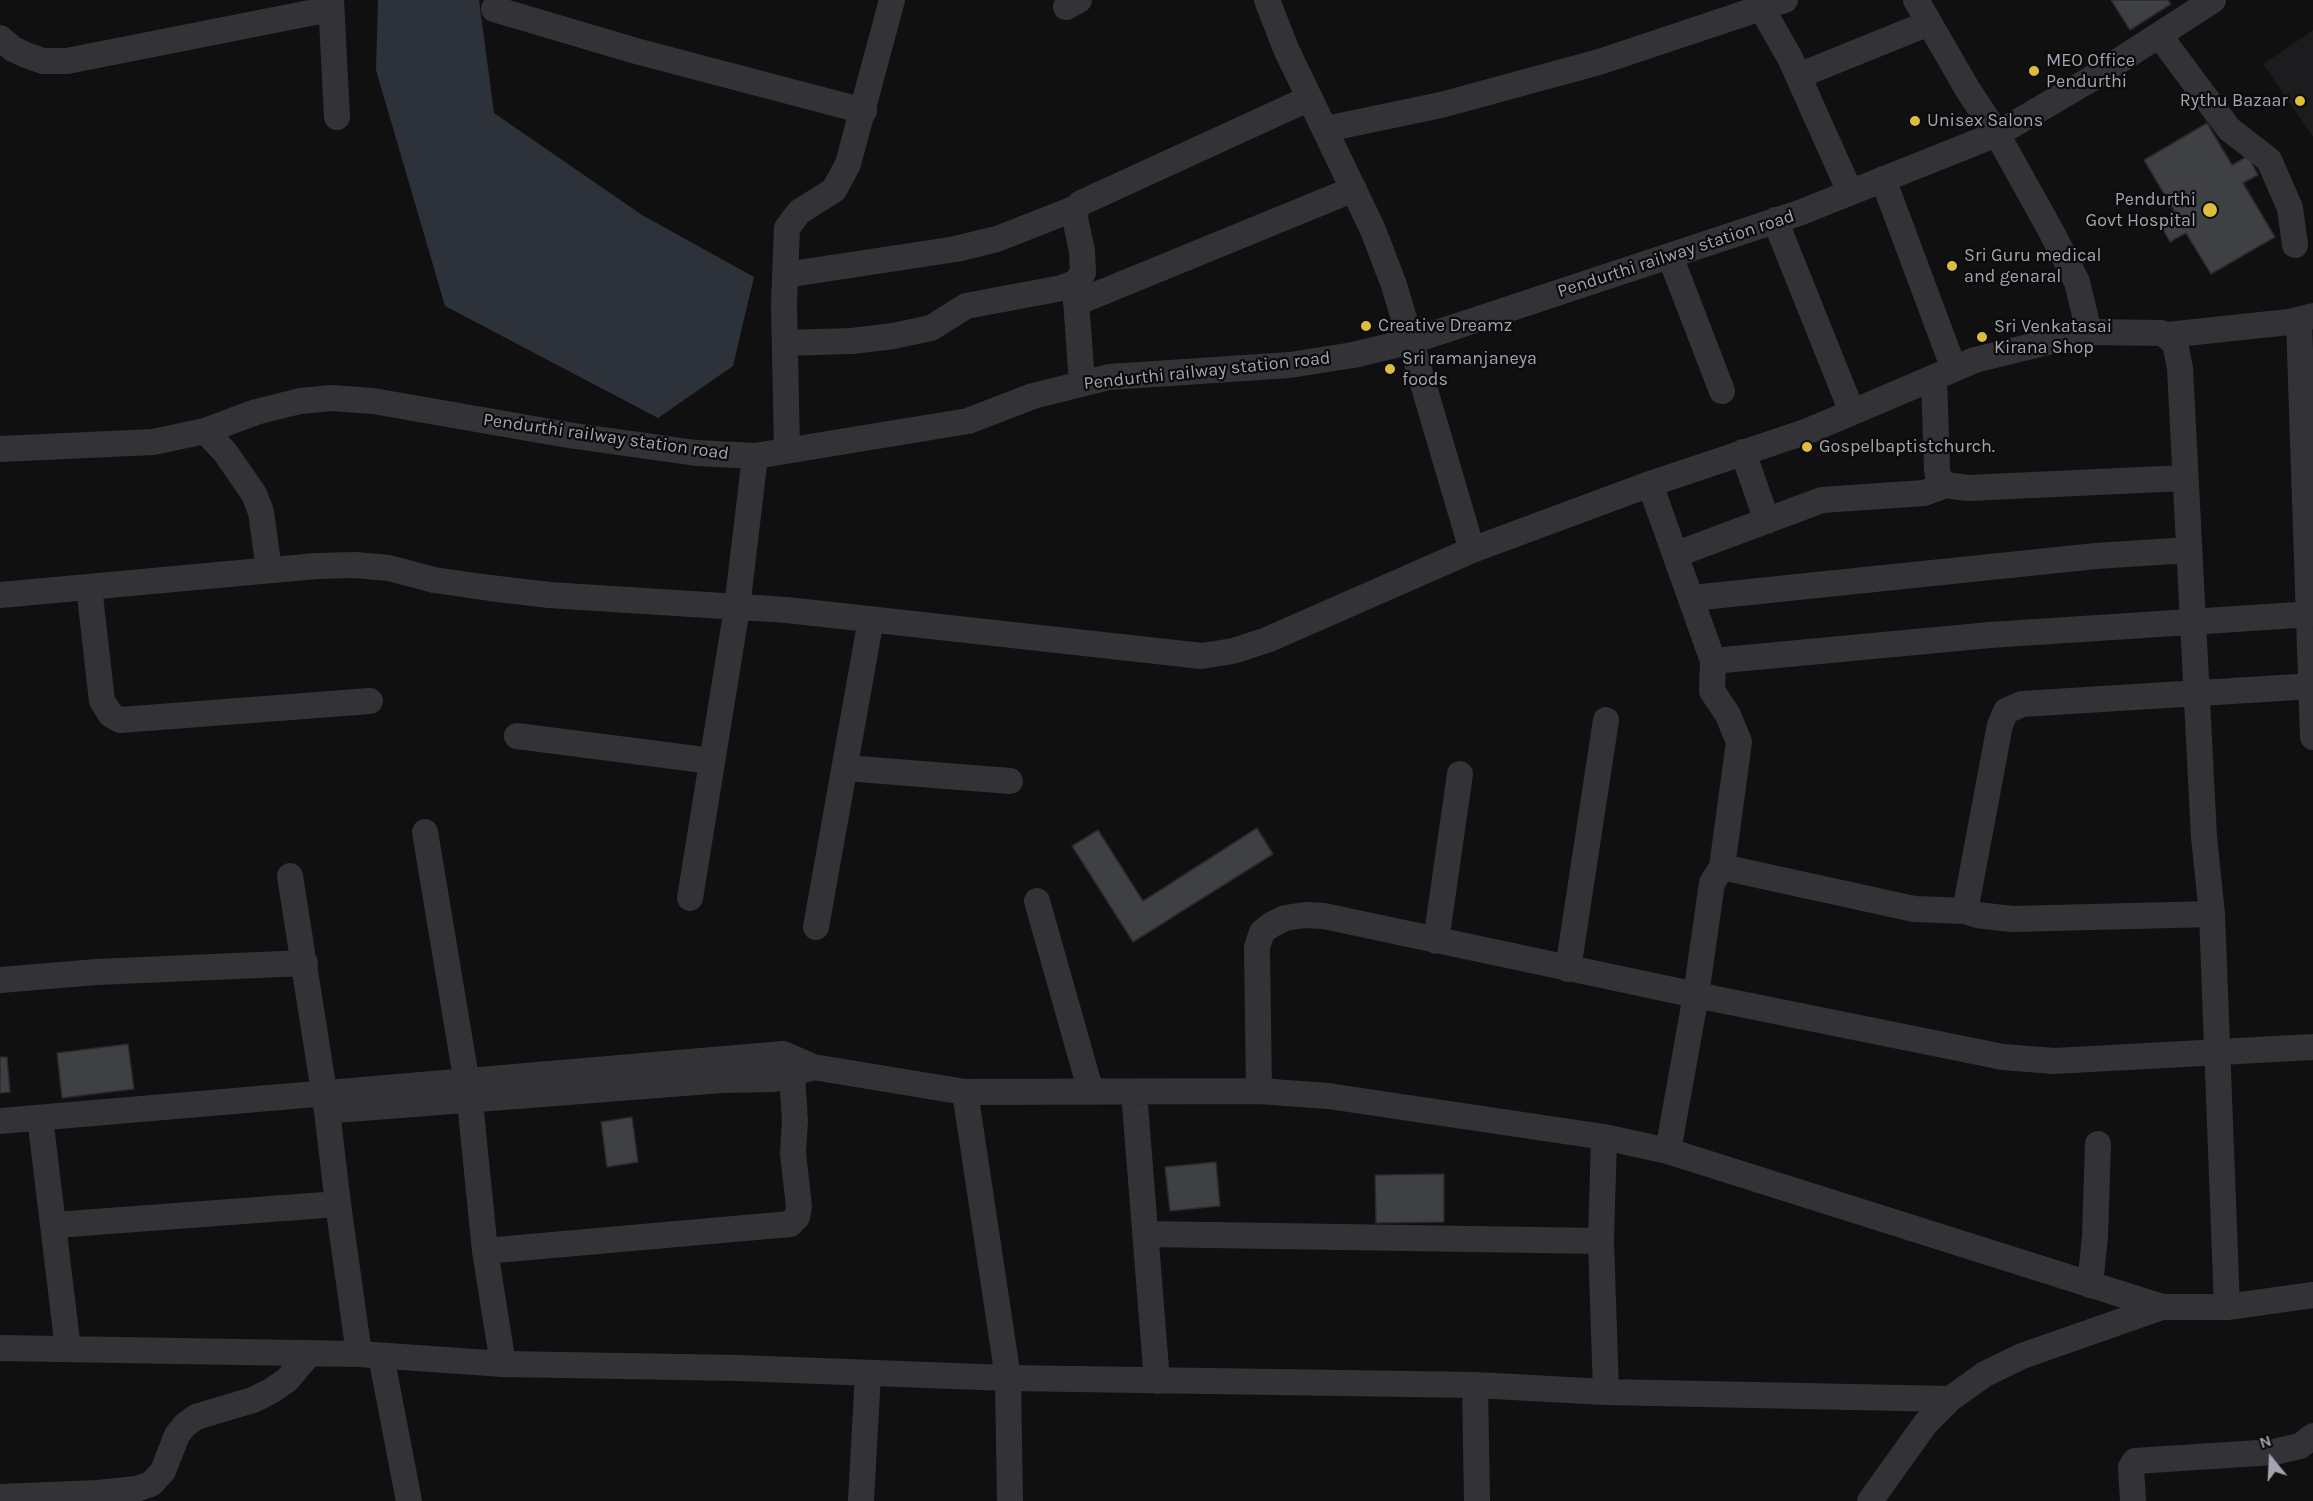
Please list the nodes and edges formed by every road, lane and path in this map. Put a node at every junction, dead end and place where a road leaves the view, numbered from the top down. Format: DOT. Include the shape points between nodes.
graph roads {
  1 [pos="892,0"];
  2 [pos="1266,0"];
  3 [pos="1917,0"];
  4 [pos="2214,0"];
  5 [pos="1768,3"];
  6 [pos="331,4"];
  7 [pos="494,9"];
  8 [pos="1929,23"];
  9 [pos="2159,35"];
  10 [pos="0,38"];
  11 [pos="1798,76"];
  12 [pos="1310,98"];
  13 [pos="864,111"];
  14 [pos="338,117"];
  15 [pos="1326,129"];
  16 [pos="1997,134"];
  17 [pos="1883,179"];
  18 [pos="1354,189"];
  19 [pos="1850,192"];
  20 [pos="1076,208"];
  21 [pos="1775,220"];
  22 [pos="2295,245"];
  23 [pos="1670,256"];
  24 [pos="784,275"];
  25 [pos="1076,293"];
  26 [pos="2306,318"];
  27 [pos="2089,332"];
  28 [pos="2167,335"];
  29 [pos="1412,342"];
  30 [pos="785,343"];
  31 [pos="1944,374"];
  32 [pos="1082,383"];
  33 [pos="1722,391"];
  34 [pos="1852,412"];
  35 [pos="205,430"];
  36 [pos="0,449"];
  37 [pos="787,450"];
  38 [pos="1743,452"];
  39 [pos="755,456"];
  40 [pos="2184,478"];
  41 [pos="1650,484"];
  42 [pos="1946,485"];
  43 [pos="1767,521"];
  44 [pos="1472,550"];
  45 [pos="2189,550"];
  46 [pos="1677,554"];
  47 [pos="269,570"];
  48 [pos="89,587"];
  49 [pos="0,595"];
  50 [pos="1692,598"];
  51 [pos="737,608"];
  52 [pos="2310,614"];
  53 [pos="871,619"];
  54 [pos="2194,622"];
  55 [pos="1713,661"];
  56 [pos="2312,686"];
  57 [pos="2196,692"];
  58 [pos="370,701"];
  59 [pos="1606,720"];
  60 [pos="517,736"];
  61 [pos="2313,737"];
  62 [pos="712,761"];
  63 [pos="846,768"];
  64 [pos="1460,774"];
  65 [pos="1010,782"];
  66 [pos="424,832"];
  67 [pos="1722,867"];
  68 [pos="290,876"];
  69 [pos="690,898"];
  70 [pos="1037,901"];
  71 [pos="1965,911"];
  72 [pos="2212,914"];
  73 [pos="816,927"];
  74 [pos="1436,940"];
  75 [pos="305,963"];
  76 [pos="1568,969"];
  77 [pos="0,981"];
  78 [pos="1696,995"];
  79 [pos="2313,1047"];
  80 [pos="2218,1051"];
  81 [pos="802,1071"];
  82 [pos="1259,1091"];
  83 [pos="469,1092"];
  84 [pos="964,1092"];
  85 [pos="1091,1092"];
  86 [pos="1134,1092"];
  87 [pos="325,1102"];
  88 [pos="0,1121"];
  89 [pos="42,1134"];
  90 [pos="1604,1137"];
  91 [pos="0,1138"];
  92 [pos="2098,1144"];
  93 [pos="1668,1151"];
  94 [pos="338,1204"];
  95 [pos="55,1225"];
  96 [pos="1145,1234"];
  97 [pos="1601,1241"];
  98 [pos="486,1251"];
  99 [pos="2090,1285"];
  100 [pos="2313,1295"];
  101 [pos="2278,1301"];
  102 [pos="2162,1307"];
  103 [pos="2227,1307"];
  104 [pos="2313,1309"];
  105 [pos="0,1348"];
  106 [pos="68,1348"];
  107 [pos="310,1353"];
  108 [pos="370,1355"];
  109 [pos="503,1364"];
  110 [pos="868,1374"];
  111 [pos="1008,1378"];
  112 [pos="1157,1381"];
  113 [pos="1475,1385"];
  114 [pos="1606,1392"];
  115 [pos="1950,1398"];
  116 [pos="2313,1436"];
  117 [pos="0,1497"];
  118 [pos="409,1501"];
  119 [pos="861,1501"];
  120 [pos="1011,1501"];
  121 [pos="1477,1501"];
  122 [pos="1870,1501"];
  123 [pos="2133,1501"];
  1 -- 13 [label="street"];
  2 -- 12 [label="street"];
  3 -- 8 [label="street"];
  4 -- 9 [label="street, Pendurthi railway station road"];
  5 -- 11 [label="street"];
  5 -- 15 [label="street" via="1599,62 1441,105"];
  6 -- 10 [label="street" via="67,61 26,56"];
  6 -- 14 [label="street"];
  7 -- 13 [label="street"];
  8 -- 11 [label="street"];
  8 -- 16 [label="street"];
  9 -- 16 [label="street, Pendurthi railway station road"];
  9 -- 22 [label="street" via="2229,129 2269,160 2290,208"];
  11 -- 19 [label="street"];
  12 -- 15 [label="street"];
  12 -- 20 [label="street" via="1089,198"];
  13 -- 24 [label="street" via="838,185 800,212 787,228"];
  15 -- 18 [label="street"];
  16 -- 17 [label="street, Pendurthi railway station road"];
  16 -- 27 [label="street" via="2077,282"];
  17 -- 19 [label="street, Pendurthi railway station road"];
  17 -- 31 [label="street"];
  18 -- 25 [label="street"];
  18 -- 29 [label="street" via="1394,285"];
  19 -- 21 [label="street, Pendurthi railway station road"];
  20 -- 24 [label="street" via="997,239 956,249"];
  20 -- 25 [label="street" via="1083,273"];
  21 -- 23 [label="street, Pendurthi railway station road"];
  21 -- 34 [label="street"];
  23 -- 29 [label="street, Pendurthi railway station road"];
  23 -- 33 [label="street"];
  24 -- 30 [label="street"];
  25 -- 30 [label="street" via="966,306 931,328 894,336"];
  25 -- 32 [label="street"];
  26 -- 28 [label="street"];
  26 -- 52 [label="street"];
  27 -- 28 [label="street"];
  27 -- 31 [label="street" via="2007,351"];
  28 -- 40 [label="street" via="2179,356"];
  29 -- 32 [label="street, Pendurthi railway station road" via="1290,365 1140,374"];
  29 -- 44 [label="street"];
  30 -- 37 [label="street"];
  31 -- 34 [label="street"];
  31 -- 42 [label="street" via="1937,469 1938,477"];
  32 -- 37 [label="street, Pendurthi railway station road" via="1033,396 968,421"];
  34 -- 38 [label="street"];
  35 -- 36 [label="street, Pendurthi railway station road" via="131,443"];
  35 -- 39 [label="street, Pendurthi railway station road" via="256,412 331,398 373,401 696,453"];
  35 -- 47 [label="street" via="254,494 261,512"];
  37 -- 39 [label="street, Pendurthi railway station road"];
  38 -- 41 [label="street"];
  38 -- 43 [label="street"];
  39 -- 51 [label="street"];
  40 -- 42 [label="street" via="1968,488"];
  40 -- 45 [label="street"];
  41 -- 44 [label="street"];
  41 -- 46 [label="street"];
  42 -- 43 [label="street" via="1924,494 1822,500"];
  43 -- 46 [label="street"];
  44 -- 53 [label="street" via="1268,640 1202,656"];
  45 -- 50 [label="street" via="2084,557"];
  45 -- 54 [label="street"];
  46 -- 50 [label="street"];
  47 -- 48 [label="street"];
  47 -- 51 [label="street" via="355,565 490,588"];
  48 -- 49 [label="street"];
  48 -- 58 [label="street" via="102,701 111,715 120,720"];
  50 -- 55 [label="street"];
  51 -- 53 [label="street"];
  51 -- 62 [label="street"];
  52 -- 54 [label="street"];
  52 -- 56 [label="street"];
  53 -- 63 [label="street"];
  54 -- 55 [label="street" via="1990,635"];
  54 -- 57 [label="street"];
  55 -- 67 [label="street" via="1712,691 1739,742"];
  56 -- 57 [label="street"];
  56 -- 61 [label="street"];
  57 -- 71 [label="street" via="2022,704 2006,711 2000,725"];
  57 -- 72 [label="street"];
  59 -- 76 [label="street"];
  60 -- 62 [label="street"];
  62 -- 69 [label="street"];
  63 -- 65 [label="street"];
  63 -- 73 [label="street"];
  64 -- 74 [label="street"];
  66 -- 83 [label="street"];
  67 -- 71 [label="street" via="1914,909"];
  67 -- 78 [label="street" via="1712,883"];
  68 -- 75 [label="street"];
  70 -- 85 [label="street"];
  71 -- 72 [label="street" via="2012,919"];
  72 -- 80 [label="street"];
  74 -- 76 [label="street"];
  74 -- 82 [label="street" via="1305,915 1286,918 1262,932 1257,947"];
  75 -- 77 [label="street" via="97,972"];
  75 -- 87 [label="street"];
  76 -- 78 [label="street"];
  78 -- 80 [label="street" via="2003,1057 2054,1061"];
  78 -- 93 [label="street"];
  79 -- 80 [label="street"];
  80 -- 103 [label="street"];
  81 -- 83 [label="street" via="783,1054"];
  81 -- 84 [label="street"];
  81 -- 98 [label="street" via="793,1153 800,1207 790,1224"];
  82 -- 86 [label="street"];
  82 -- 90 [label="street" via="1328,1096"];
  83 -- 87 [label="street"];
  83 -- 98 [label="street"];
  84 -- 85 [label="street"];
  84 -- 111 [label="street"];
  85 -- 86 [label="street"];
  86 -- 96 [label="street"];
  87 -- 88 [label="street"];
  87 -- 89 [label="street"];
  87 -- 94 [label="street"];
  89 -- 91 [label="street"];
  89 -- 95 [label="street"];
  90 -- 93 [label="street"];
  90 -- 97 [label="street"];
  92 -- 99 [label="street"];
  93 -- 99 [label="street"];
  94 -- 95 [label="street"];
  94 -- 108 [label="street"];
  95 -- 106 [label="street"];
  96 -- 97 [label="street"];
  96 -- 112 [label="street"];
  97 -- 114 [label="street"];
  98 -- 109 [label="street"];
  99 -- 102 [label="street"];
  100 -- 101 [label="street"];
  101 -- 103 [label="street"];
  101 -- 104 [label="street"];
  102 -- 103 [label="street"];
  102 -- 115 [label="street" via="2022,1356 1985,1374"];
  105 -- 106 [label="street"];
  106 -- 107 [label="street"];
  107 -- 108 [label="street"];
  107 -- 117 [label="street" via="287,1380 271,1391 196,1417 185,1425 177,1434 163,1471 151,1484 98,1493"];
  108 -- 109 [label="street"];
  108 -- 118 [label="street"];
  109 -- 110 [label="street"];
  110 -- 111 [label="street"];
  110 -- 119 [label="street"];
  111 -- 112 [label="street"];
  111 -- 120 [label="street"];
  112 -- 113 [label="street"];
  113 -- 114 [label="street"];
  113 -- 121 [label="street"];
  114 -- 115 [label="street"];
  115 -- 122 [label="street" via="1905,1449"];
  116 -- 123 [label="street" via="2300,1446 2274,1452 2135,1461 2131,1467"];
}
